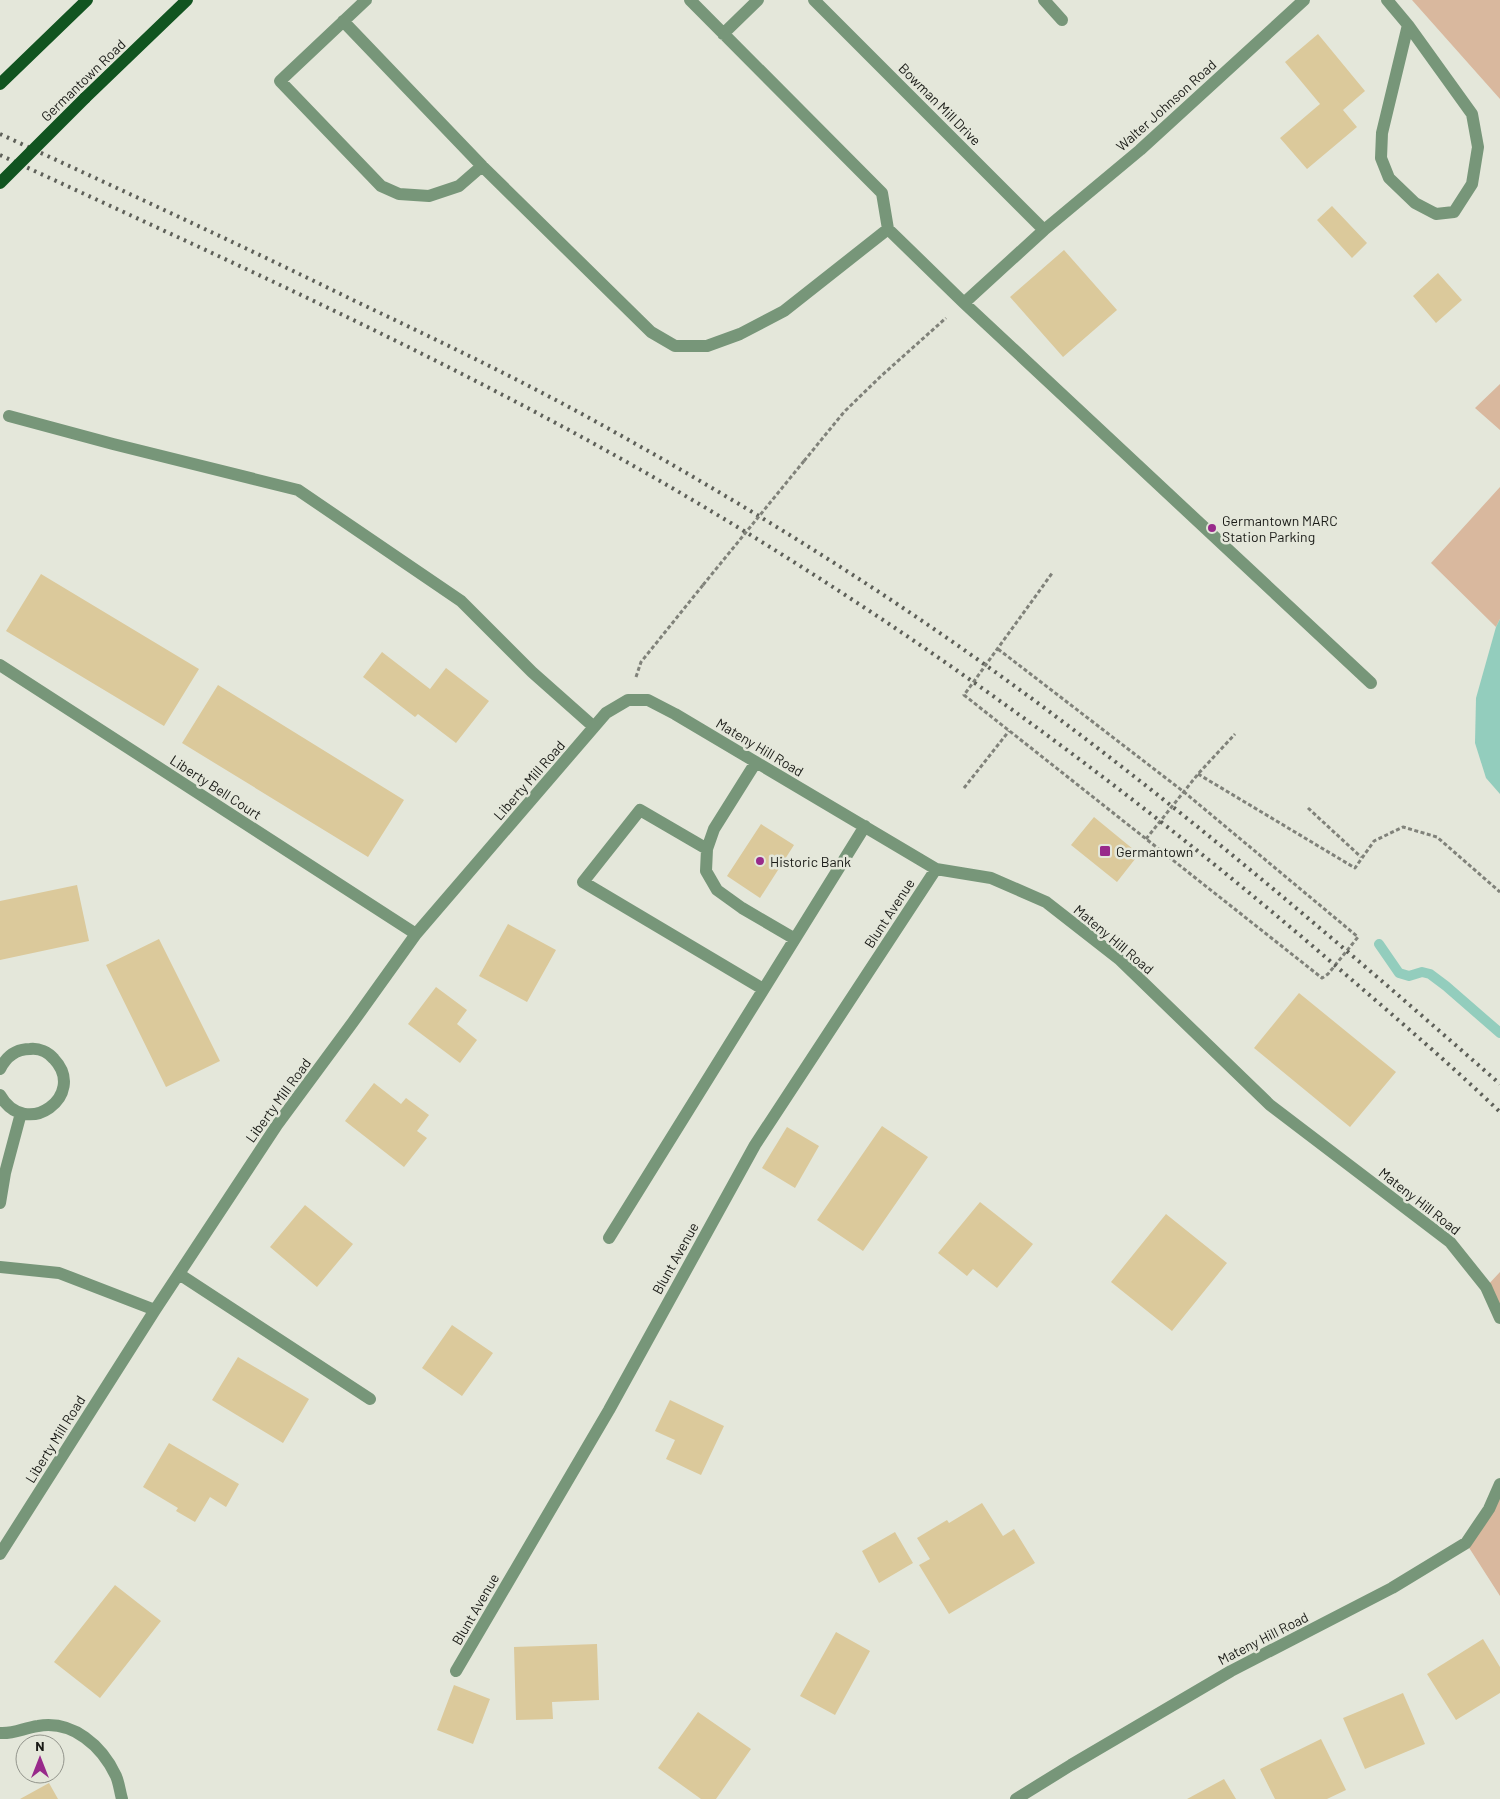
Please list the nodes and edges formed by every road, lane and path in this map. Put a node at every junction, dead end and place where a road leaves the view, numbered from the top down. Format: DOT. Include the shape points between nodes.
graph roads {
  1 [pos="87,0"];
  2 [pos="187,0"];
  3 [pos="366,0"];
  4 [pos="690,0"];
  5 [pos="758,0"];
  6 [pos="814,0"];
  7 [pos="1044,0"];
  8 [pos="1304,0"];
  9 [pos="1388,0"];
  10 [pos="1062,20"];
  11 [pos="343,21"];
  12 [pos="1408,25"];
  13 [pos="723,34"];
  14 [pos="0,84"];
  15 [pos="482,166"];
  16 [pos="0,183"];
  17 [pos="888,229"];
  18 [pos="1044,230"];
  19 [pos="964,303"];
  20 [pos="9,416"];
  21 [pos="1053,572"];
  22 [pos="998,649"];
  23 [pos="0,665"];
  24 [pos="1372,684"];
  25 [pos="628,700"];
  26 [pos="594,726"];
  27 [pos="1009,731"];
  28 [pos="1235,734"];
  29 [pos="756,762"];
  30 [pos="1198,774"];
  31 [pos="964,788"];
  32 [pos="1184,792"];
  33 [pos="1308,808"];
  34 [pos="864,826"];
  35 [pos="1146,839"];
  36 [pos="707,849"];
  37 [pos="1361,857"];
  38 [pos="936,869"];
  39 [pos="1500,892"];
  40 [pos="416,934"];
  41 [pos="795,939"];
  42 [pos="764,989"];
  43 [pos="0,1069"];
  44 [pos="0,1095"];
  45 [pos="21,1113"];
  46 [pos="0,1203"];
  47 [pos="609,1238"];
  48 [pos="0,1267"];
  49 [pos="178,1274"];
  50 [pos="155,1310"];
  51 [pos="1500,1318"];
  52 [pos="370,1399"];
  53 [pos="1500,1484"];
  54 [pos="0,1554"];
  55 [pos="456,1671"];
  56 [pos="0,1733"];
  57 [pos="122,1799"];
  58 [pos="1016,1799"];
  1 -- 14 [label="main road"];
  2 -- 16 [label="main road, Germantown Road, bridge"];
  3 -- 11 [label="street"];
  4 -- 13 [label="street"];
  5 -- 13 [label="street"];
  6 -- 18 [label="street, Bowman Mill Drive"];
  7 -- 10 [label="street"];
  8 -- 18 [label="street, Walter Johnson Road" via="1140,150"];
  9 -- 12 [label="street"];
  11 -- 15 [label="street"];
  11 -- 15 [label="street" via="280,81 381,186 400,194 429,196 459,186"];
  12 -- 12 [label="street" via="1472,114 1478,147 1472,184 1454,212 1436,214 1415,204 1389,178 1381,158 1382,134"];
  13 -- 17 [label="street" via="882,193"];
  15 -- 17 [label="street" via="651,332 675,346 707,346 740,334 784,311"];
  17 -- 19 [label="street"];
  18 -- 19 [label="street, Walter Johnson Road"];
  19 -- 24 [label="street"];
  19 -- 25 [label="path, bridge" via="844,412 641,662"];
  20 -- 26 [label="street" via="298,490 461,601 532,672"];
  21 -- 22 [label="path"];
  22 -- 27 [label="path" via="964,695"];
  22 -- 32 [label="path"];
  23 -- 40 [label="street, Liberty Bell Court"];
  25 -- 26 [label="street, Liberty Mill Road" via="606,712"];
  25 -- 29 [label="street, Mateny Hill Road" via="648,700"];
  26 -- 40 [label="street, Liberty Mill Road"];
  27 -- 31 [label="path"];
  27 -- 35 [label="path"];
  28 -- 30 [label="path"];
  29 -- 34 [label="street, Mateny Hill Road"];
  29 -- 36 [label="street" via="714,829"];
  30 -- 32 [label="path"];
  30 -- 37 [label="path" via="1355,868"];
  32 -- 35 [label="path"];
  32 -- 35 [label="path" via="1358,937 1322,978"];
  33 -- 37 [label="path"];
  34 -- 38 [label="street, Mateny Hill Road"];
  34 -- 41 [label="street"];
  36 -- 41 [label="street" via="706,871 717,890"];
  36 -- 42 [label="street" via="640,810 583,882"];
  37 -- 39 [label="path" via="1374,841 1403,827 1437,837"];
  38 -- 51 [label="street, Mateny Hill Road" via="991,878 1046,902 1119,959 1270,1105 1450,1242 1486,1287"];
  38 -- 55 [label="street, Blunt Avenue" via="755,1145 609,1410"];
  40 -- 49 [label="street, Liberty Mill Road" via="277,1125"];
  41 -- 42 [label="street"];
  42 -- 47 [label="street"];
  43 -- 45 [label="street" via="10,1055 30,1049 51,1055 59,1064 64,1086 57,1101 44,1112"];
  44 -- 45 [label="street" via="12,1109"];
  45 -- 46 [label="street"];
  48 -- 50 [label="street" via="60,1273"];
  49 -- 50 [label="street, Liberty Mill Road"];
  49 -- 52 [label="street"];
  50 -- 54 [label="street, Liberty Mill Road"];
  53 -- 58 [label="street, Mateny Hill Road" via="1489,1509 1466,1543 1392,1588 1231,1671"];
  56 -- 57 [label="street" via="60,1725 85,1738 103,1754 117,1778"];
}
